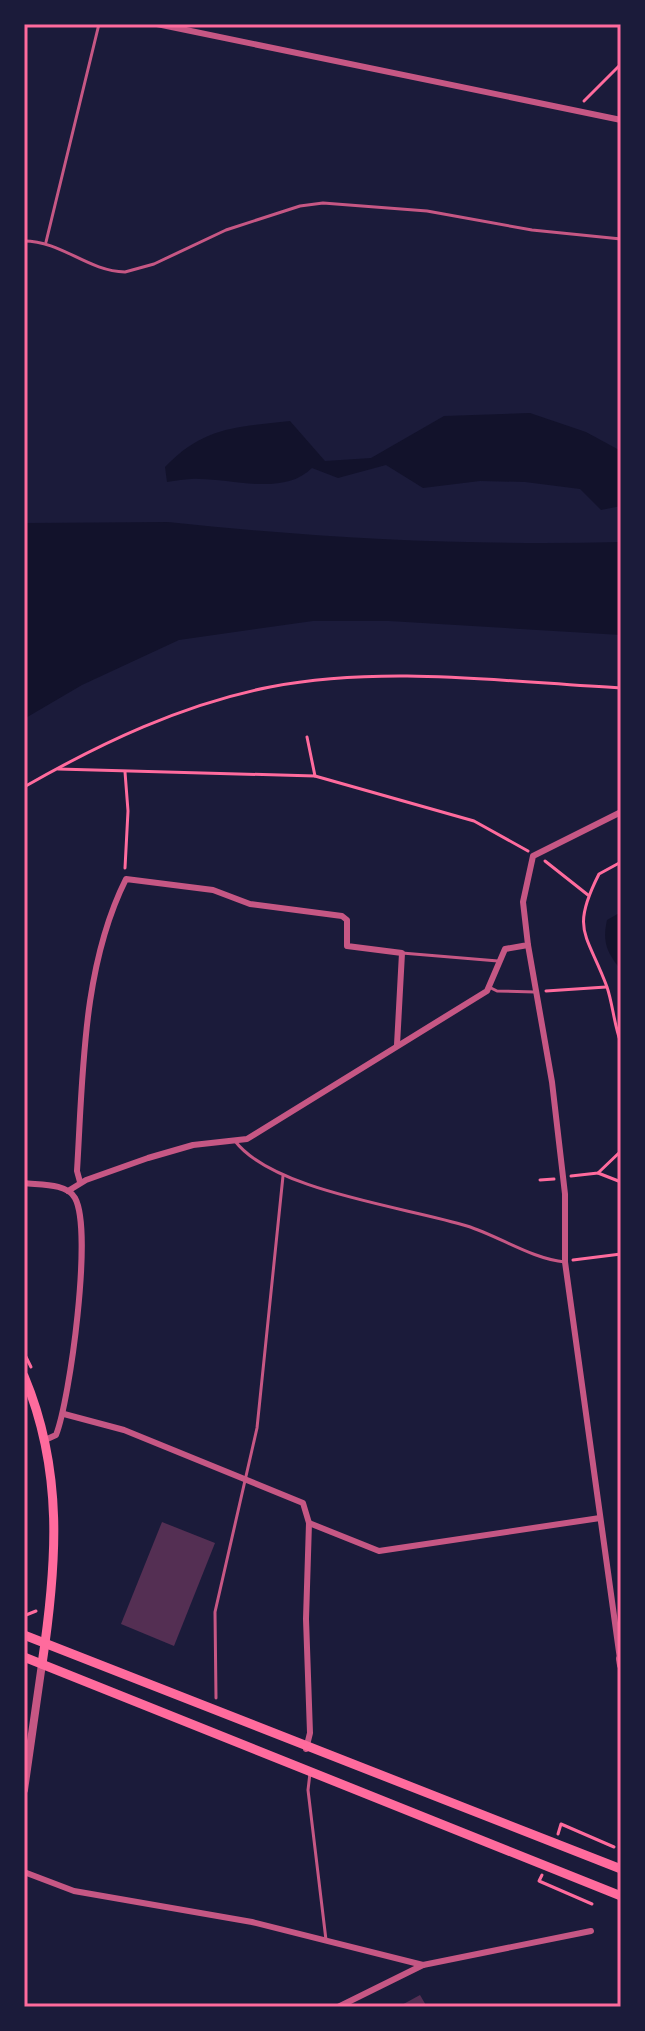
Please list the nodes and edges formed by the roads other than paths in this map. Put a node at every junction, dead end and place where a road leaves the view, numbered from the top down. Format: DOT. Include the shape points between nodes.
graph roads {
  1 [pos="99,24"];
  2 [pos="157,24"];
  3 [pos="621,120"];
  4 [pos="621,239"];
  5 [pos="24,241"];
  6 [pos="45,242"];
  7 [pos="621,812"];
  8 [pos="528,945"];
  9 [pos="402,953"];
  10 [pos="501,961"];
  11 [pos="490,987"];
  12 [pos="538,992"];
  13 [pos="397,1045"];
  14 [pos="235,1141"];
  15 [pos="283,1176"];
  16 [pos="80,1182"];
  17 [pos="24,1183"];
  18 [pos="68,1191"];
  19 [pos="565,1262"];
  20 [pos="24,1376"];
  21 [pos="64,1414"];
  22 [pos="45,1440"];
  23 [pos="244,1480"];
  24 [pos="600,1518"];
  25 [pos="309,1523"];
  26 [pos="24,1635"];
  27 [pos="45,1643"];
  28 [pos="24,1657"];
  29 [pos="620,1659"];
  30 [pos="42,1664"];
  31 [pos="621,1665"];
  32 [pos="216,1698"];
  33 [pos="306,1749"];
  34 [pos="311,1770"];
  35 [pos="24,1790"];
  36 [pos="621,1869"];
  37 [pos="24,1872"];
  38 [pos="621,1896"];
  39 [pos="591,1931"];
  40 [pos="326,1940"];
  41 [pos="423,1965"];
  42 [pos="338,2007"];
  1 -- 6 [label="lane"];
  2 -- 3 [label="street"];
  4 -- 6 [label="lane" via="341,203 287,210 125,272 90,265"];
  5 -- 6 [label="lane"];
  7 -- 8 [label="street" via="533,856 523,902"];
  8 -- 10 [label="street" via="505,949"];
  8 -- 12 [label="street"];
  9 -- 10 [label="lane"];
  9 -- 13 [label="street"];
  9 -- 16 [label="street" via="347,946 347,920 342,916 126,879 110,916 90,1004"];
  10 -- 11 [label="street"];
  11 -- 12 [label="lane"];
  11 -- 13 [label="street"];
  12 -- 19 [label="street" via="564,1177"];
  13 -- 14 [label="street" via="247,1139"];
  14 -- 15 [label="lane" via="243,1152"];
  14 -- 16 [label="street" via="193,1145"];
  15 -- 19 [label="lane" via="470,1227"];
  15 -- 23 [label="lane" via="257,1428"];
  16 -- 18 [label="street"];
  17 -- 18 [label="street"];
  18 -- 21 [label="street" via="78,1210 80,1277"];
  19 -- 24 [label="street"];
  20 -- 22 [label="main road"];
  21 -- 22 [label="street" via="56,1435"];
  21 -- 23 [label="street" via="124,1430"];
  22 -- 27 [label="main road" via="56,1529"];
  23 -- 25 [label="street" via="303,1503"];
  23 -- 32 [label="lane" via="215,1612"];
  24 -- 25 [label="street" via="379,1551"];
  24 -- 29 [label="street"];
  25 -- 33 [label="street"];
  26 -- 27 [label="main road"];
  27 -- 30 [label="main road"];
  27 -- 33 [label="main road"];
  28 -- 30 [label="main road"];
  29 -- 31 [label="street"];
  30 -- 34 [label="main road"];
  30 -- 35 [label="street"];
  33 -- 36 [label="main road"];
  34 -- 38 [label="main road"];
  34 -- 40 [label="lane" via="308,1790"];
  37 -- 40 [label="street" via="74,1891"];
  39 -- 41 [label="street"];
  40 -- 41 [label="street"];
  41 -- 42 [label="street"];
}
